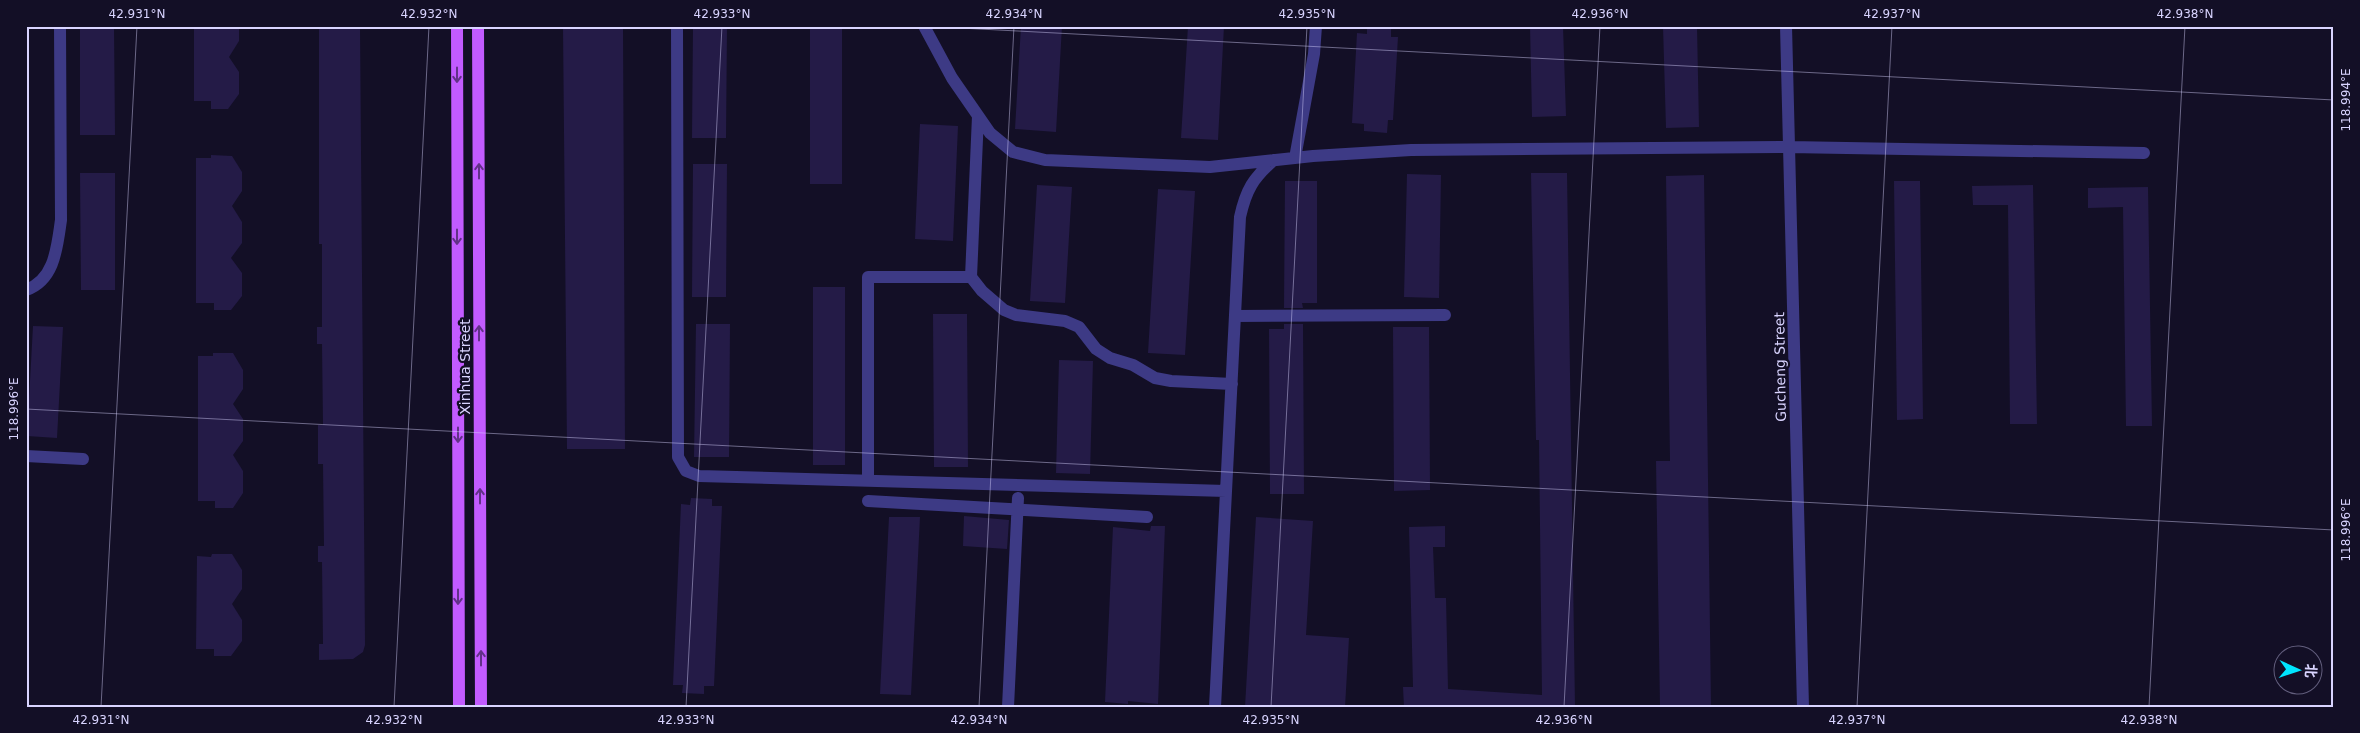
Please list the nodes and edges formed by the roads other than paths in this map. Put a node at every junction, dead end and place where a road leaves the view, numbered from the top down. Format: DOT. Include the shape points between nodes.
graph roads {
  1 [pos="60,26"];
  2 [pos="456,26"];
  3 [pos="478,26"];
  4 [pos="677,26"];
  5 [pos="924,26"];
  6 [pos="1316,26"];
  7 [pos="1786,26"];
  8 [pos="978,116"];
  9 [pos="1789,147"];
  10 [pos="2144,153"];
  11 [pos="1295,158"];
  12 [pos="1274,160"];
  13 [pos="972,277"];
  14 [pos="26,290"];
  15 [pos="1445,314"];
  16 [pos="1235,316"];
  17 [pos="1232,384"];
  18 [pos="26,456"];
  19 [pos="83,459"];
  20 [pos="868,480"];
  21 [pos="1226,490"];
  22 [pos="868,501"];
  23 [pos="1018,504"];
  24 [pos="1147,517"];
  25 [pos="459,707"];
  26 [pos="481,707"];
  27 [pos="1008,707"];
  28 [pos="1215,707"];
  29 [pos="1803,707"];
  1 -- 14 [label="street" via="60,220 56,252 48,273 35,287"];
  2 -- 25 [label="main road, Xinhua Street, one-way"];
  26 -- 3 [label="main road, Xinhua Street, one-way"];
  4 -- 20 [label="street" via="678,457 686,471 699,476"];
  5 -- 8 [label="street" via="952,78"];
  6 -- 11 [label="street"];
  7 -- 9 [label="street, Gucheng Street"];
  8 -- 12 [label="street" via="990,134 1013,152 1045,160 1210,167"];
  8 -- 13 [label="street"];
  9 -- 10 [label="street"];
  9 -- 11 [label="street" via="1412,150"];
  9 -- 29 [label="street, Gucheng Street"];
  11 -- 12 [label="street"];
  12 -- 16 [label="street" via="1257,174 1245,197 1240,217"];
  13 -- 17 [label="street" via="982,291 1004,310 1016,315 1065,321 1079,327 1096,349 1155,378"];
  13 -- 20 [label="street" via="868,277"];
  15 -- 16 [label="street"];
  16 -- 17 [label="street"];
  17 -- 21 [label="street"];
  18 -- 19 [label="street"];
  20 -- 21 [label="street"];
  21 -- 28 [label="street"];
  22 -- 23 [label="street"];
  23 -- 24 [label="street"];
  23 -- 27 [label="street"];
}
